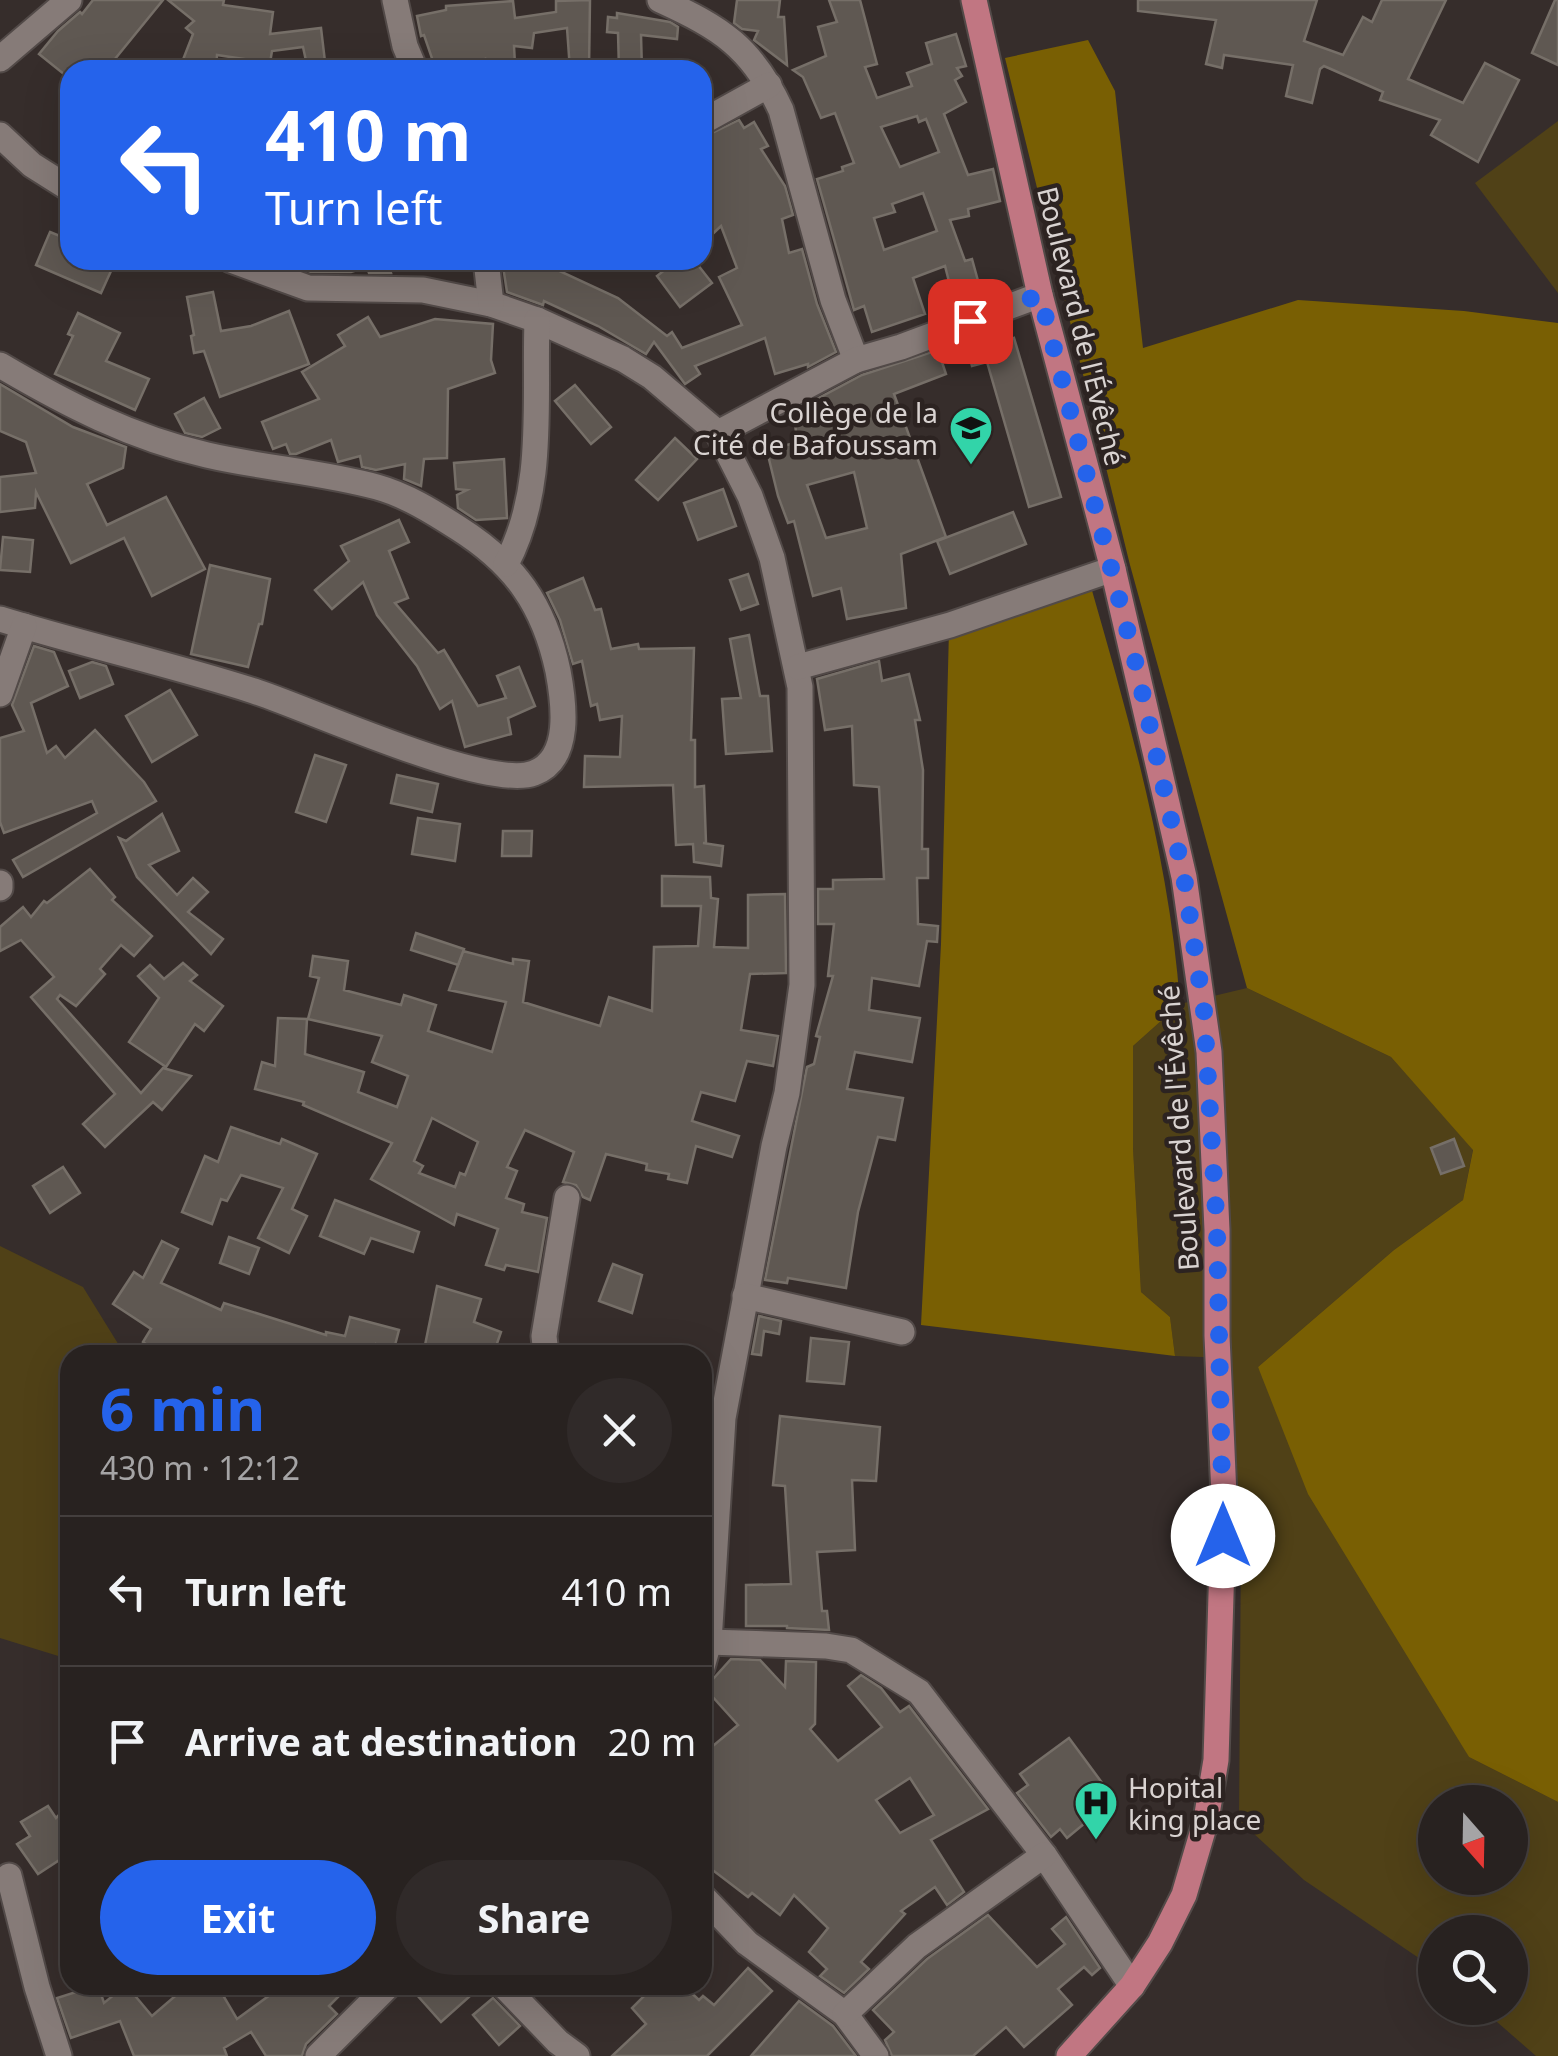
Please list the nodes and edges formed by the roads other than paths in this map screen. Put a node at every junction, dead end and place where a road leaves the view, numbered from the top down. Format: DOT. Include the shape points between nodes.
graph roads {
  1 [pos="70,0"];
  2 [pos="395,0"];
  3 [pos="660,0"];
  4 [pos="974,0"];
  5 [pos="0,59"];
  6 [pos="411,60"];
  7 [pos="770,85"];
  8 [pos="712,117"];
  9 [pos="0,135"];
  10 [pos="60,183"];
  11 [pos="258,270"];
  12 [pos="487,270"];
  13 [pos="1040,295"];
  14 [pos="491,304"];
  15 [pos="537,320"];
  16 [pos="856,360"];
  17 [pos="0,365"];
  18 [pos="718,433"];
  19 [pos="506,564"];
  20 [pos="1112,569"];
  21 [pos="12,623"];
  22 [pos="798,668"];
  23 [pos="0,694"];
  24 [pos="566,1198"];
  25 [pos="745,1296"];
  26 [pos="902,1332"];
  27 [pos="545,1345"];
  28 [pos="713,1417"];
  29 [pos="712,1451"];
  30 [pos="712,1654"];
  31 [pos="1044,1854"];
  32 [pos="8,1876"];
  33 [pos="712,1906"];
  34 [pos="1132,1986"];
  35 [pos="379,1995"];
  36 [pos="512,1995"];
  37 [pos="845,2014"];
  38 [pos="560,2051"];
  39 [pos="59,2056"];
  40 [pos="318,2056"];
  41 [pos="876,2056"];
  42 [pos="1069,2056"];
  1 -- 5 [label="street"];
  2 -- 6 [label="street"];
  3 -- 7 [label="street" via="700,18 746,52"];
  4 -- 13 [label="main road, Boulevard de l'Évêché"];
  7 -- 8 [label="street"];
  7 -- 16 [label="street"];
  9 -- 10 [label="street"];
  11 -- 14 [label="street" via="308,288 423,290"];
  12 -- 14 [label="street"];
  13 -- 16 [label="street"];
  13 -- 20 [label="main road, Boulevard de l'Évêché"];
  14 -- 15 [label="street"];
  15 -- 18 [label="street" via="652,377"];
  15 -- 19 [label="street" via="535,474 523,532"];
  16 -- 18 [label="street"];
  17 -- 19 [label="street" via="122,430 395,493"];
  18 -- 22 [label="street" via="767,543"];
  19 -- 21 [label="street" via="547,631 563,732 549,763 522,775 442,761 256,692"];
  20 -- 22 [label="street"];
  20 -- 34 [label="main road, Boulevard de l'Évêché" via="1184,877 1204,1011 1224,1496 1216,1760 1206,1820 1184,1894"];
  21 -- 23 [label="street"];
  22 -- 25 [label="street" via="800,1000"];
  24 -- 27 [label="street"];
  25 -- 26 [label="street"];
  25 -- 28 [label="street"];
  28 -- 29 [label="street"];
  30 -- 31 [label="street" via="826,1646 851,1650 902,1679 920,1692"];
  31 -- 34 [label="street"];
  31 -- 37 [label="street" via="918,1946"];
  32 -- 39 [label="street"];
  33 -- 37 [label="street" via="746,1942"];
  34 -- 42 [label="main road, Boulevard de l'Évêché"];
  35 -- 40 [label="street"];
  36 -- 38 [label="street"];
  37 -- 41 [label="street"];
}
